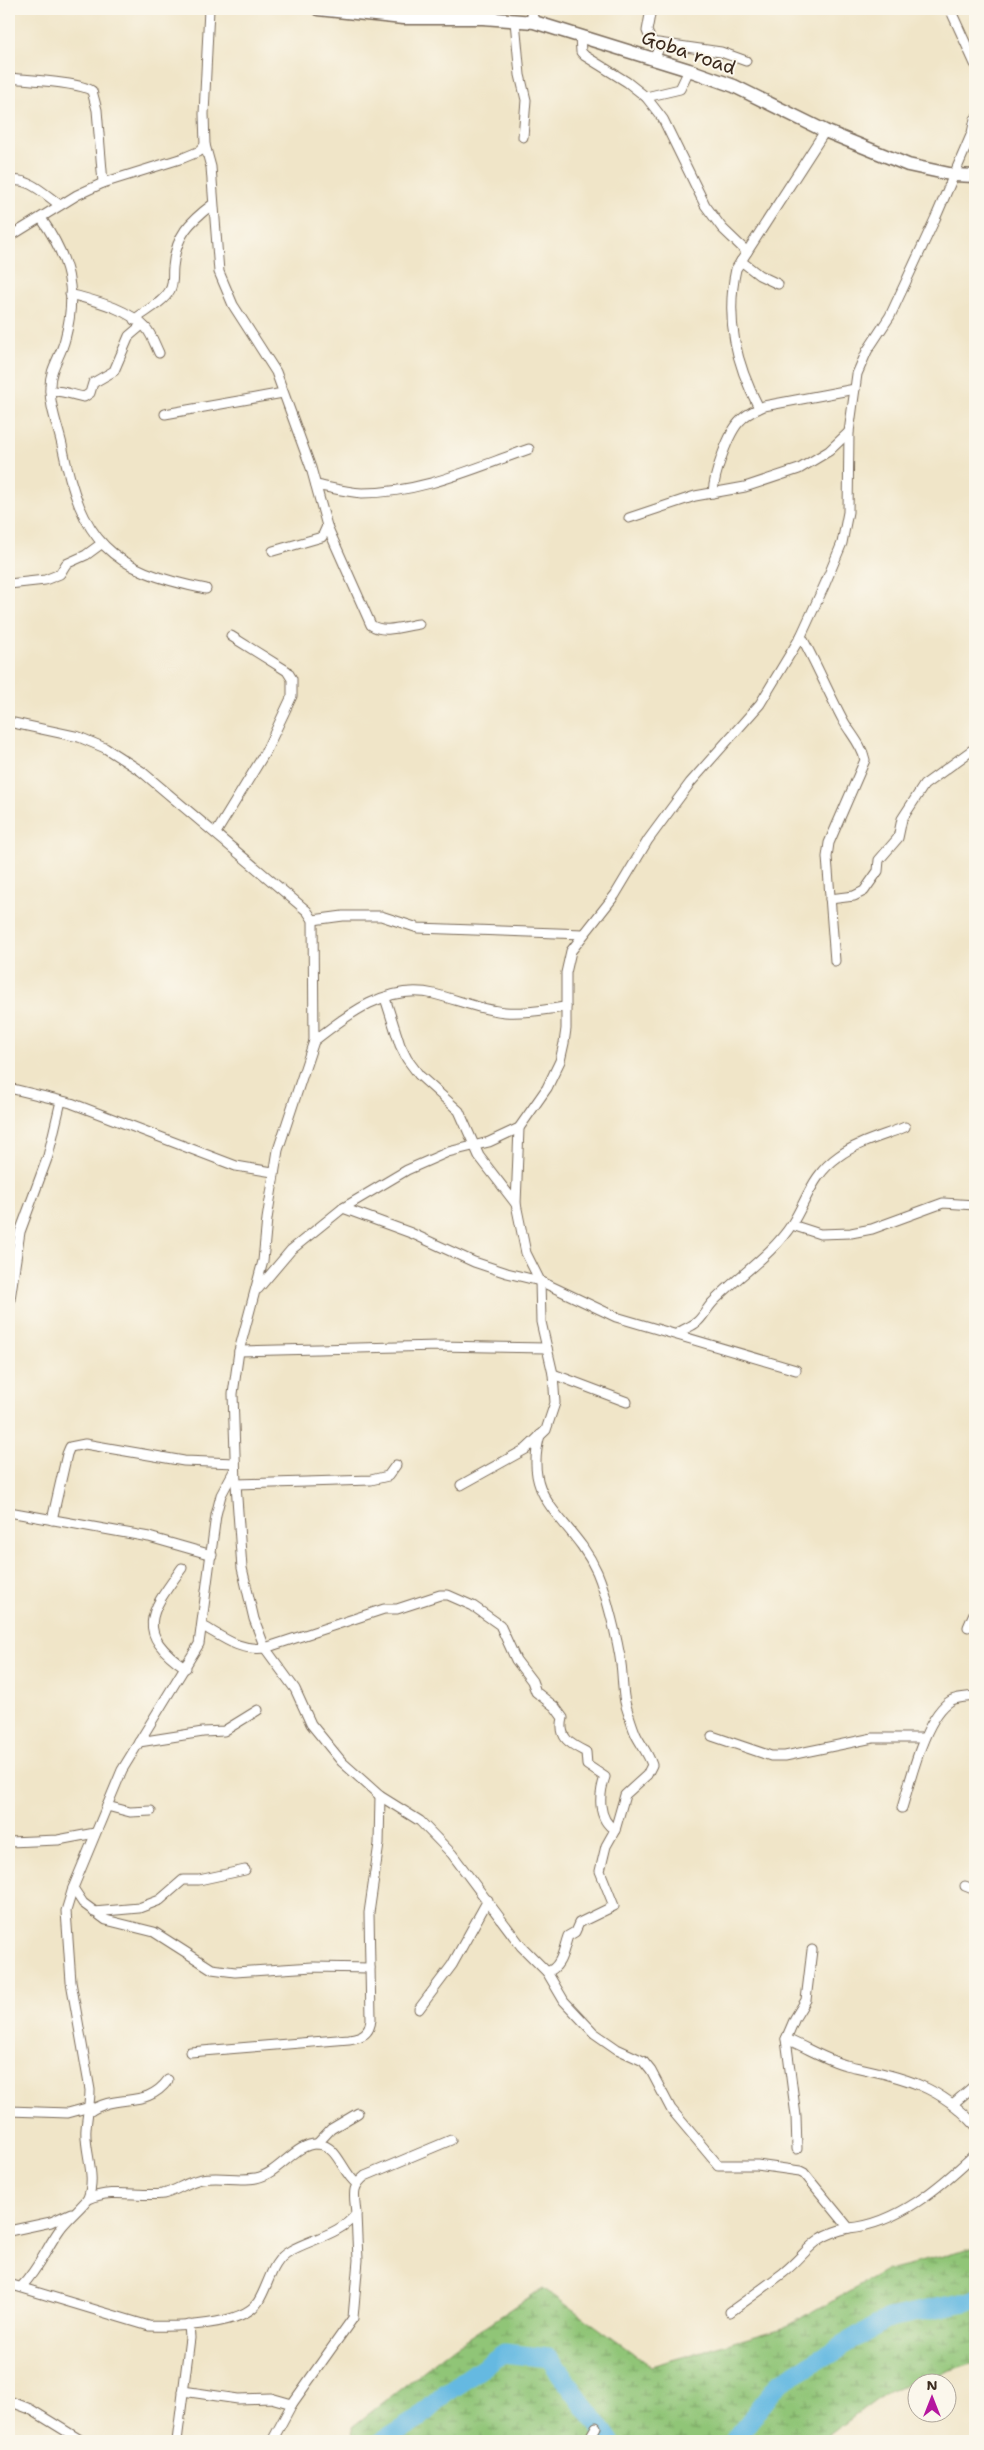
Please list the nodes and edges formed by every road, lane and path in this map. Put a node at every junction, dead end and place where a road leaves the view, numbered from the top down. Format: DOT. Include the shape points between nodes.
graph roads {
  1 [pos="209,9"];
  2 [pos="318,9"];
  3 [pos="532,9"];
  4 [pos="652,9"];
  5 [pos="950,9"];
  6 [pos="516,21"];
  7 [pos="534,22"];
  8 [pos="580,36"];
  9 [pos="658,43"];
  10 [pos="654,59"];
  11 [pos="746,61"];
  12 [pos="975,64"];
  13 [pos="689,70"];
  14 [pos="9,78"];
  15 [pos="646,98"];
  16 [pos="975,119"];
  17 [pos="825,131"];
  18 [pos="523,137"];
  19 [pos="205,145"];
  20 [pos="954,175"];
  21 [pos="975,176"];
  22 [pos="9,181"];
  23 [pos="103,183"];
  24 [pos="214,204"];
  25 [pos="60,205"];
  26 [pos="41,218"];
  27 [pos="9,237"];
  28 [pos="747,252"];
  29 [pos="741,261"];
  30 [pos="778,284"];
  31 [pos="70,294"];
  32 [pos="138,323"];
  33 [pos="158,353"];
  34 [pos="854,389"];
  35 [pos="50,391"];
  36 [pos="283,393"];
  37 [pos="759,408"];
  38 [pos="165,414"];
  39 [pos="849,432"];
  40 [pos="529,449"];
  41 [pos="316,485"];
  42 [pos="713,493"];
  43 [pos="629,518"];
  44 [pos="327,526"];
  45 [pos="101,544"];
  46 [pos="273,551"];
  47 [pos="9,584"];
  48 [pos="206,589"];
  49 [pos="419,624"];
  50 [pos="231,636"];
  51 [pos="801,636"];
  52 [pos="9,722"];
  53 [pos="975,748"];
  54 [pos="216,833"];
  55 [pos="830,899"];
  56 [pos="313,920"];
  57 [pos="584,934"];
  58 [pos="835,961"];
  59 [pos="385,998"];
  60 [pos="566,1007"];
  61 [pos="314,1041"];
  62 [pos="9,1088"];
  63 [pos="61,1101"];
  64 [pos="905,1126"];
  65 [pos="519,1128"];
  66 [pos="475,1144"];
  67 [pos="273,1172"];
  68 [pos="516,1204"];
  69 [pos="975,1205"];
  70 [pos="343,1208"];
  71 [pos="792,1225"];
  72 [pos="540,1281"];
  73 [pos="256,1291"];
  74 [pos="9,1306"];
  75 [pos="677,1334"];
  76 [pos="547,1348"];
  77 [pos="239,1352"];
  78 [pos="796,1370"];
  79 [pos="552,1374"];
  80 [pos="627,1402"];
  81 [pos="540,1435"];
  82 [pos="396,1464"];
  83 [pos="236,1465"];
  84 [pos="236,1484"];
  85 [pos="461,1485"];
  86 [pos="9,1512"];
  87 [pos="52,1520"];
  88 [pos="212,1555"];
  89 [pos="182,1568"];
  90 [pos="975,1611"];
  91 [pos="203,1626"];
  92 [pos="968,1627"];
  93 [pos="265,1648"];
  94 [pos="186,1668"];
  95 [pos="975,1696"];
  96 [pos="258,1710"];
  97 [pos="712,1736"];
  98 [pos="924,1738"];
  99 [pos="139,1742"];
  100 [pos="380,1796"];
  101 [pos="107,1806"];
  102 [pos="902,1808"];
  103 [pos="151,1811"];
  104 [pos="615,1830"];
  105 [pos="95,1834"];
  106 [pos="9,1842"];
  107 [pos="245,1870"];
  108 [pos="965,1886"];
  109 [pos="73,1888"];
  110 [pos="975,1890"];
  111 [pos="488,1900"];
  112 [pos="94,1912"];
  113 [pos="812,1950"];
  114 [pos="370,1968"];
  115 [pos="547,1972"];
  116 [pos="419,2008"];
  117 [pos="786,2039"];
  118 [pos="190,2052"];
  119 [pos="168,2080"];
  120 [pos="975,2085"];
  121 [pos="954,2103"];
  122 [pos="90,2109"];
  123 [pos="9,2111"];
  124 [pos="358,2113"];
  125 [pos="975,2125"];
  126 [pos="451,2140"];
  127 [pos="317,2144"];
  128 [pos="797,2150"];
  129 [pos="975,2154"];
  130 [pos="356,2184"];
  131 [pos="88,2199"];
  132 [pos="73,2212"];
  133 [pos="356,2214"];
  134 [pos="849,2228"];
  135 [pos="9,2231"];
  136 [pos="9,2284"];
  137 [pos="21,2287"];
  138 [pos="730,2312"];
  139 [pos="189,2324"];
  140 [pos="183,2390"];
  141 [pos="9,2401"];
  142 [pos="292,2404"];
  143 [pos="596,2427"];
  144 [pos="82,2441"];
  145 [pos="177,2441"];
  146 [pos="272,2441"];
  147 [pos="588,2441"];
  1 -- 19 [label="street"];
  2 -- 6 [label="street, Goba road" via="403,18"];
  3 -- 7 [label="street"];
  4 -- 9 [label="street" via="647,31 651,40"];
  5 -- 12 [label="street"];
  6 -- 7 [label="street, Goba road"];
  6 -- 18 [label="street" via="520,75 526,100"];
  7 -- 8 [label="street, Goba road"];
  8 -- 10 [label="street, Goba road"];
  8 -- 15 [label="street" via="581,52 585,56"];
  9 -- 10 [label="street" via="660,49"];
  9 -- 11 [label="street" via="720,52"];
  10 -- 13 [label="street, Goba road"];
  13 -- 15 [label="street" via="680,89"];
  13 -- 17 [label="street, Goba road" via="734,86"];
  14 -- 23 [label="street" via="73,85 92,91 97,110"];
  15 -- 28 [label="street" via="663,119 705,205 722,228"];
  16 -- 20 [label="street"];
  17 -- 20 [label="street, Goba road" via="908,165"];
  17 -- 28 [label="street"];
  19 -- 23 [label="street" via="200,151 183,158"];
  19 -- 24 [label="street" via="211,167"];
  20 -- 21 [label="street, Goba road"];
  20 -- 34 [label="street" via="890,316 867,351"];
  22 -- 25 [label="street" via="27,182"];
  23 -- 25 [label="street"];
  24 -- 32 [label="street" via="192,219 184,230 174,258 170,290"];
  24 -- 36 [label="street" via="219,272 233,305 276,372"];
  25 -- 26 [label="street"];
  26 -- 27 [label="street"];
  26 -- 31 [label="street" via="64,256 69,271"];
  28 -- 29 [label="street"];
  29 -- 30 [label="street"];
  29 -- 37 [label="street" via="733,280 732,338 741,369"];
  31 -- 32 [label="street" via="106,305"];
  31 -- 35 [label="street" via="65,341 52,368"];
  32 -- 33 [label="street" via="151,336"];
  32 -- 35 [label="street" via="114,371 92,382 90,393 84,397 62,390"];
  34 -- 37 [label="street"];
  34 -- 39 [label="street"];
  35 -- 45 [label="street" via="68,478 92,532"];
  36 -- 38 [label="street"];
  36 -- 41 [label="street"];
  37 -- 42 [label="street" via="740,421 718,466"];
  39 -- 42 [label="street" via="830,451 799,469 745,487"];
  39 -- 51 [label="street" via="848,512 842,543"];
  40 -- 41 [label="street" via="452,478 384,492 360,493"];
  41 -- 44 [label="street"];
  42 -- 43 [label="street"];
  44 -- 46 [label="street" via="322,537"];
  44 -- 49 [label="street" via="371,625 385,629"];
  45 -- 47 [label="street" via="66,564 60,574"];
  45 -- 48 [label="street" via="120,560 144,573"];
  50 -- 54 [label="street" via="287,670 292,679 292,696 266,751"];
  51 -- 55 [label="street" via="865,760 829,843"];
  51 -- 57 [label="street" via="760,704 685,790 648,840 615,895"];
  52 -- 54 [label="street" via="79,737 105,748 141,771"];
  53 -- 55 [label="street" via="924,785 902,819 898,838 879,860 878,871 864,892"];
  54 -- 56 [label="street" via="307,911"];
  55 -- 58 [label="street"];
  56 -- 57 [label="street" via="381,916 418,928"];
  56 -- 61 [label="street"];
  57 -- 60 [label="street" via="572,952 566,973"];
  59 -- 60 [label="street" via="405,992 432,994 507,1012"];
  59 -- 61 [label="street" via="362,1005"];
  59 -- 66 [label="street" via="407,1059 419,1075 459,1111"];
  60 -- 65 [label="street" via="560,1061 547,1088"];
  61 -- 67 [label="street"];
  62 -- 63 [label="street"];
  63 -- 67 [label="street" via="136,1126 236,1166"];
  63 -- 74 [label="street" via="48,1156 20,1232"];
  64 -- 71 [label="street" via="859,1145 828,1164 808,1190"];
  65 -- 66 [label="street" via="489,1142"];
  65 -- 68 [label="street"];
  66 -- 68 [label="street" via="484,1163"];
  66 -- 70 [label="street" via="406,1170"];
  67 -- 73 [label="street" via="263,1261"];
  68 -- 72 [label="street" via="526,1253"];
  69 -- 71 [label="street" via="943,1203 872,1230 851,1233 820,1234"];
  70 -- 72 [label="street" via="411,1233 474,1262"];
  70 -- 73 [label="street" via="291,1250"];
  71 -- 75 [label="street" via="760,1260 713,1302 699,1321"];
  72 -- 75 [label="street" via="616,1318"];
  72 -- 76 [label="street" via="541,1322"];
  73 -- 77 [label="street"];
  75 -- 78 [label="street"];
  76 -- 77 [label="street" via="438,1346"];
  76 -- 79 [label="street"];
  77 -- 83 [label="street" via="233,1394"];
  79 -- 80 [label="street"];
  79 -- 81 [label="street" via="555,1403 546,1430"];
  81 -- 85 [label="street" via="526,1449"];
  81 -- 104 [label="street" via="535,1468 540,1492 576,1537 597,1573 621,1662 625,1704 652,1765 647,1775 625,1796"];
  82 -- 84 [label="street" via="388,1476 371,1480"];
  83 -- 84 [label="street"];
  83 -- 87 [label="street" via="184,1461 76,1444 67,1454"];
  83 -- 88 [label="street" via="221,1496 213,1531"];
  84 -- 93 [label="street" via="246,1593"];
  86 -- 87 [label="street"];
  87 -- 88 [label="street" via="149,1537"];
  88 -- 91 [label="street"];
  89 -- 94 [label="street" via="157,1603 152,1627 159,1646"];
  90 -- 92 [label="street"];
  91 -- 93 [label="street" via="236,1646 250,1650"];
  91 -- 94 [label="street" via="199,1644"];
  93 -- 100 [label="street" via="295,1689 311,1724 342,1762"];
  93 -- 104 [label="street" via="384,1608 397,1609 440,1595 461,1600 500,1625 536,1692 555,1707 562,1718 560,1728 568,1743 586,1752 587,1765 605,1777 600,1790 601,1809 609,1826"];
  94 -- 99 [label="street"];
  95 -- 98 [label="street" via="953,1700 943,1708"];
  96 -- 99 [label="street" via="224,1731"];
  97 -- 98 [label="street" via="771,1756 786,1756 873,1738"];
  98 -- 102 [label="street"];
  99 -- 101 [label="street" via="122,1770"];
  100 -- 111 [label="street" via="420,1821 452,1854"];
  100 -- 114 [label="street" via="379,1844 369,1913"];
  101 -- 103 [label="street" via="130,1812"];
  101 -- 105 [label="street"];
  104 -- 115 [label="street" via="606,1846 600,1871 614,1906 579,1923 575,1932 568,1936 559,1963 554,1970"];
  105 -- 106 [label="street" via="58,1840"];
  105 -- 109 [label="street"];
  107 -- 112 [label="street" via="199,1880 183,1880 160,1900 139,1908"];
  108 -- 110 [label="street"];
  109 -- 112 [label="street"];
  109 -- 122 [label="street" via="66,1911 68,1950 90,2090"];
  111 -- 115 [label="street" via="521,1946"];
  111 -- 116 [label="street" via="452,1965"];
  112 -- 114 [label="street" via="113,1923 154,1932 222,1972"];
  113 -- 117 [label="street" via="806,2000"];
  114 -- 118 [label="street" via="371,2019 363,2036"];
  115 -- 134 [label="street" via="564,2001 594,2033 643,2061 671,2109 718,2165 757,2165 800,2171"];
  117 -- 121 [label="street" via="846,2065 904,2078"];
  117 -- 128 [label="street"];
  119 -- 122 [label="street" via="159,2092"];
  120 -- 121 [label="street"];
  121 -- 125 [label="street"];
  122 -- 123 [label="street" via="68,2113"];
  122 -- 131 [label="street" via="86,2130 91,2175"];
  124 -- 127 [label="street" via="331,2129"];
  126 -- 130 [label="street" via="366,2176"];
  127 -- 130 [label="street" via="328,2146"];
  127 -- 131 [label="street" via="298,2150 280,2167 257,2178 201,2179 162,2194 98,2194"];
  129 -- 134 [label="street" via="926,2197 880,2219"];
  130 -- 133 [label="street"];
  131 -- 132 [label="street"];
  132 -- 135 [label="street" via="51,2222"];
  132 -- 137 [label="street"];
  133 -- 139 [label="street" via="323,2237 281,2258 258,2302 250,2310 216,2322"];
  133 -- 142 [label="street" via="358,2260 353,2318"];
  134 -- 138 [label="street" via="818,2239 785,2271"];
  136 -- 137 [label="street"];
  137 -- 139 [label="street" via="149,2326"];
  139 -- 140 [label="street"];
  140 -- 142 [label="street" via="238,2399 271,2398"];
  140 -- 145 [label="street"];
  141 -- 144 [label="street" via="30,2409"];
  142 -- 146 [label="street"];
  143 -- 147 [label="street"];
}
